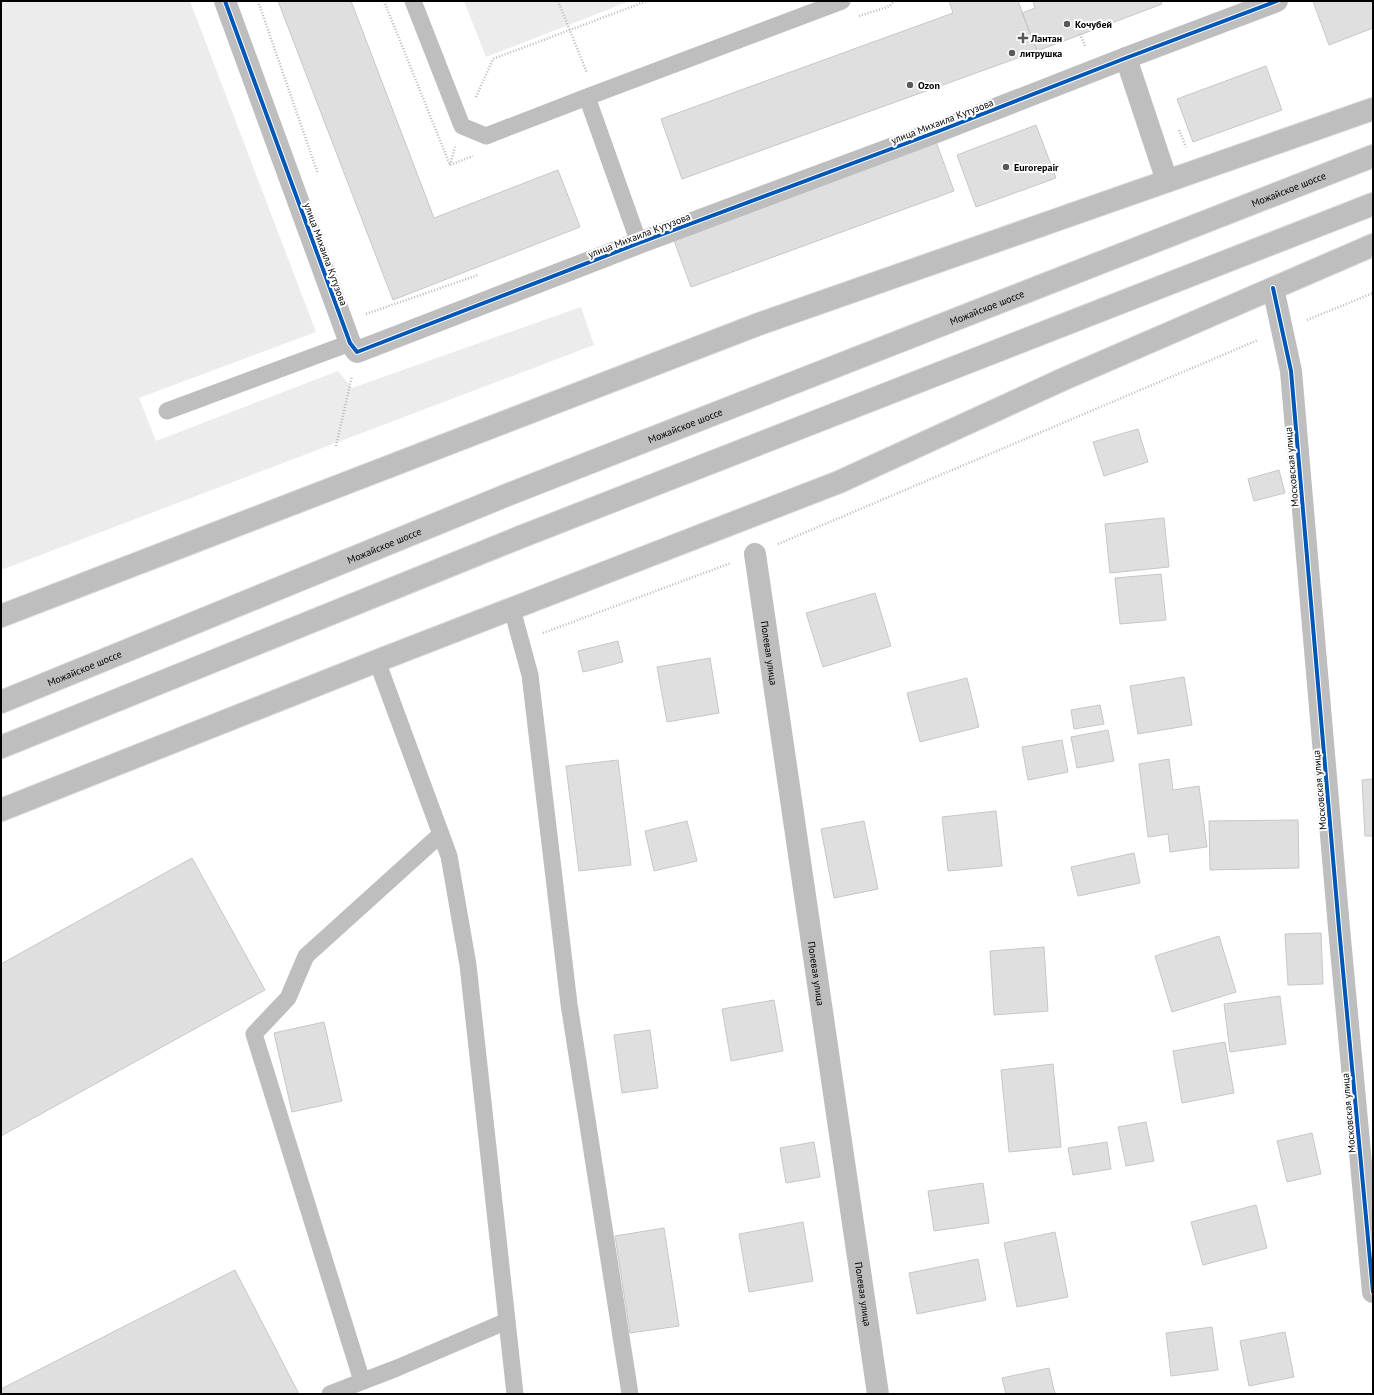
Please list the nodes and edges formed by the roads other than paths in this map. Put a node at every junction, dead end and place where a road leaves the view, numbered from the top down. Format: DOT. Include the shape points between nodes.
graph roads {
  1 [pos="225,1"];
  2 [pos="413,1"];
  3 [pos="842,1"];
  4 [pos="1278,1"];
  5 [pos="1126,58"];
  6 [pos="591,95"];
  7 [pos="1373,110"];
  8 [pos="1373,156"];
  9 [pos="1168,181"];
  10 [pos="1373,204"];
  11 [pos="639,243"];
  12 [pos="1373,245"];
  13 [pos="1273,288"];
  14 [pos="354,348"];
  15 [pos="167,411"];
  16 [pos="755,554"];
  17 [pos="512,609"];
  18 [pos="1,616"];
  19 [pos="377,662"];
  20 [pos="1,702"];
  21 [pos="1,747"];
  22 [pos="1,810"];
  23 [pos="441,834"];
  24 [pos="1373,1292"];
  25 [pos="507,1321"];
  26 [pos="362,1381"];
  27 [pos="330,1394"];
  28 [pos="514,1394"];
  29 [pos="630,1394"];
  30 [pos="878,1394"];
  1 -- 14 [label="main road, улица Михаила Кутузова"];
  2 -- 6 [label="lane" via="462,126 486,136"];
  3 -- 6 [label="lane"];
  4 -- 5 [label="main road, улица Михаила Кутузова"];
  5 -- 9 [label="main road"];
  5 -- 11 [label="main road, улица Михаила Кутузова" via="940,132"];
  6 -- 11 [label="lane"];
  7 -- 9 [label="main road"];
  8 -- 20 [label="main road, Можайское шоссе" via="507,495"];
  9 -- 18 [label="main road" via="759,324"];
  10 -- 21 [label="main road" via="523,536"];
  11 -- 14 [label="main road, улица Михаила Кутузова"];
  12 -- 13 [label="main road"];
  13 -- 17 [label="main road" via="1066,378 839,482"];
  13 -- 24 [label="main road, Московская улица" via="1291,371"];
  14 -- 15 [label="lane"];
  16 -- 30 [label="main road, Полевая улица"];
  17 -- 19 [label="main road"];
  17 -- 29 [label="lane" via="530,675 569,1004"];
  19 -- 22 [label="main road"];
  19 -- 23 [label="lane"];
  23 -- 25 [label="lane" via="449,856 468,965"];
  23 -- 26 [label="lane" via="306,956 288,998 254,1034"];
  25 -- 26 [label="lane"];
  25 -- 28 [label="lane"];
  26 -- 27 [label="lane"];
}
